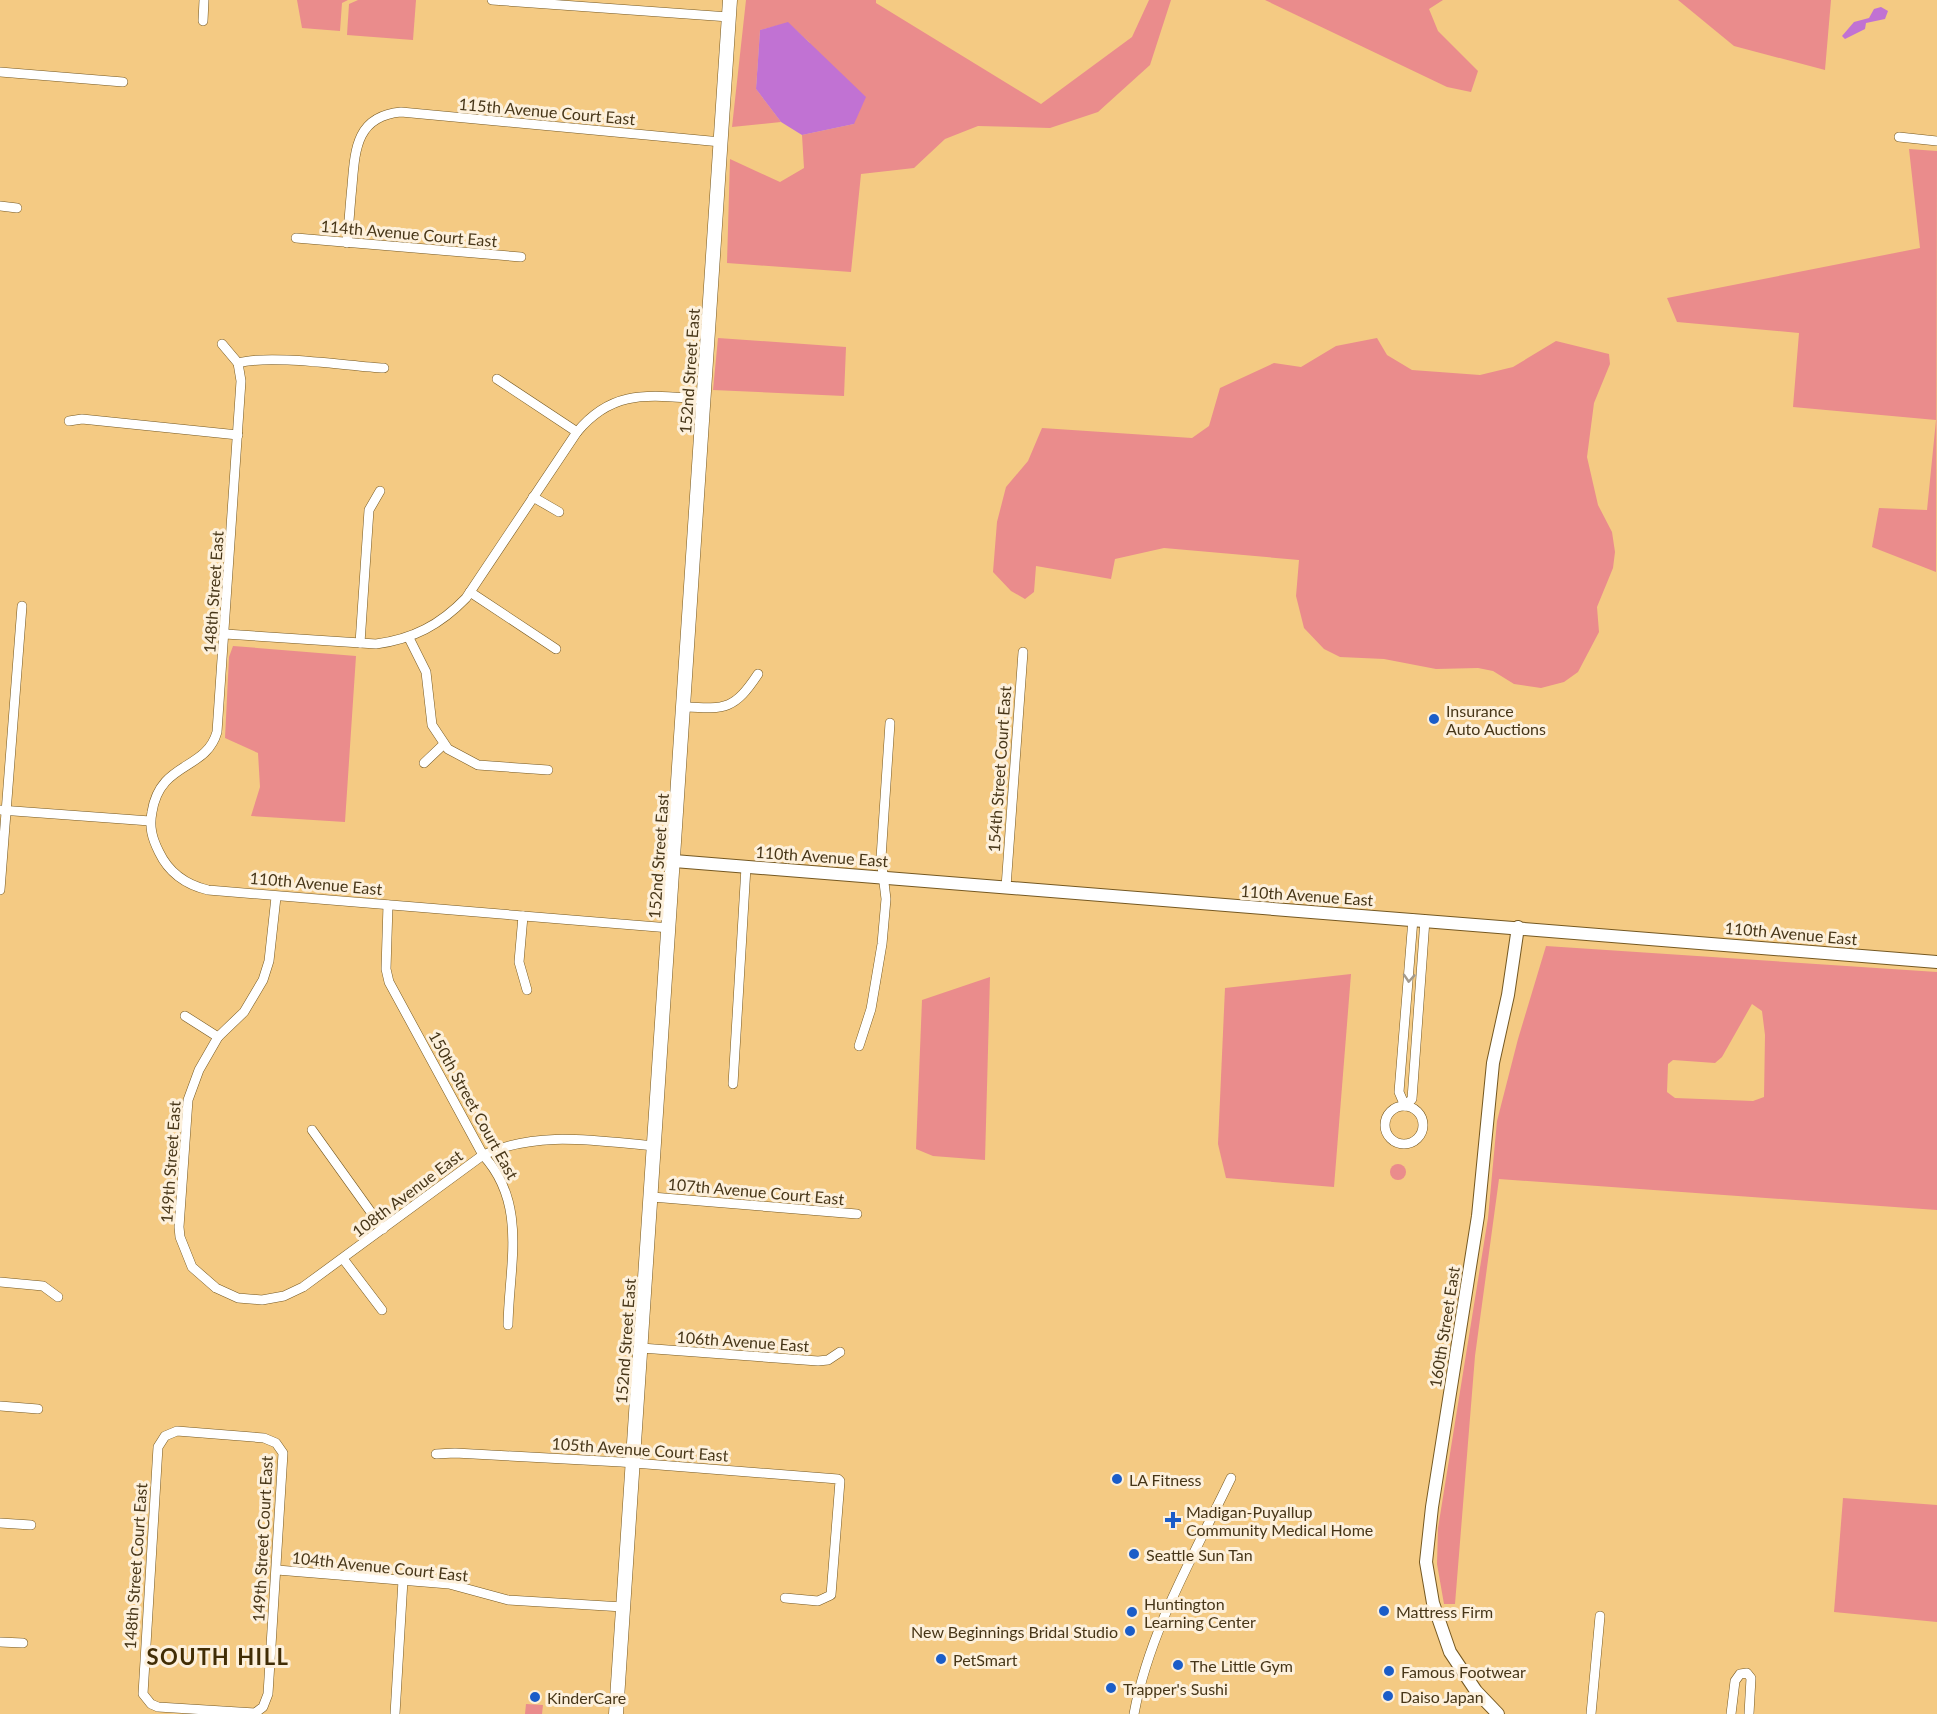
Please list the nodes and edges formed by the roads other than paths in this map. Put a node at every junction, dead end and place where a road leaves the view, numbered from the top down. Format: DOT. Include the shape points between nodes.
graph roads {
  1 [pos="204,0"];
  2 [pos="492,0"];
  3 [pos="730,0"];
  4 [pos="729,17"];
  5 [pos="203,21"];
  6 [pos="0,72"];
  7 [pos="123,82"];
  8 [pos="1899,137"];
  9 [pos="1937,141"];
  10 [pos="721,142"];
  11 [pos="0,206"];
  12 [pos="17,207"];
  13 [pos="296,238"];
  14 [pos="347,243"];
  15 [pos="521,257"];
  16 [pos="222,344"];
  17 [pos="238,363"];
  18 [pos="384,368"];
  19 [pos="497,379"];
  20 [pos="704,399"];
  21 [pos="69,421"];
  22 [pos="577,432"];
  23 [pos="238,435"];
  24 [pos="380,490"];
  25 [pos="533,497"];
  26 [pos="559,512"];
  27 [pos="470,592"];
  28 [pos="22,606"];
  29 [pos="225,634"];
  30 [pos="409,638"];
  31 [pos="360,643"];
  32 [pos="556,649"];
  33 [pos="1023,652"];
  34 [pos="758,674"];
  35 [pos="684,707"];
  36 [pos="890,723"];
  37 [pos="444,744"];
  38 [pos="424,763"];
  39 [pos="548,770"];
  40 [pos="3,810"];
  41 [pos="150,821"];
  42 [pos="674,861"];
  43 [pos="746,867"];
  44 [pos="884,876"];
  45 [pos="1006,887"];
  46 [pos="0,890"];
  47 [pos="276,897"];
  48 [pos="388,905"];
  49 [pos="523,916"];
  50 [pos="1419,920"];
  51 [pos="1518,927"];
  52 [pos="670,928"];
  53 [pos="1937,962"];
  54 [pos="528,990"];
  55 [pos="185,1016"];
  56 [pos="218,1037"];
  57 [pos="859,1046"];
  58 [pos="733,1084"];
  59 [pos="1405,1106"];
  60 [pos="312,1130"];
  61 [pos="655,1146"];
  62 [pos="483,1155"];
  63 [pos="652,1197"];
  64 [pos="857,1214"];
  65 [pos="383,1229"];
  66 [pos="344,1260"];
  67 [pos="195,1271"];
  68 [pos="0,1282"];
  69 [pos="58,1297"];
  70 [pos="382,1310"];
  71 [pos="508,1325"];
  72 [pos="641,1348"];
  73 [pos="840,1352"];
  74 [pos="0,1406"];
  75 [pos="38,1409"];
  76 [pos="165,1436"];
  77 [pos="436,1454"];
  78 [pos="634,1463"];
  79 [pos="1231,1478"];
  80 [pos="0,1523"];
  81 [pos="31,1525"];
  82 [pos="277,1570"];
  83 [pos="403,1580"];
  84 [pos="786,1598"];
  85 [pos="623,1607"];
  86 [pos="1600,1616"];
  87 [pos="0,1642"];
  88 [pos="23,1643"];
  89 [pos="224,1713"];
  90 [pos="394,1714"];
  91 [pos="616,1714"];
  92 [pos="1134,1714"];
  93 [pos="1498,1714"];
  94 [pos="1592,1714"];
  95 [pos="1731,1714"];
  96 [pos="1749,1714"];
  1 -- 5 [label="street"];
  2 -- 4 [label="street"];
  3 -- 4 [label="main road, 152nd Street East"];
  4 -- 10 [label="main road, 152nd Street East"];
  6 -- 7 [label="street"];
  8 -- 9 [label="street"];
  10 -- 14 [label="street, 115th Avenue Court East" via="401,112 386,115 360,136 355,151"];
  10 -- 20 [label="main road, 152nd Street East"];
  11 -- 12 [label="street"];
  13 -- 14 [label="street, 114th Avenue Court East"];
  14 -- 15 [label="street, 114th Avenue Court East"];
  16 -- 17 [label="street"];
  17 -- 18 [label="street" via="246,360"];
  17 -- 23 [label="street, 148th Street East"];
  19 -- 22 [label="street"];
  20 -- 22 [label="street" via="640,396 617,400 595,413"];
  20 -- 35 [label="main road, 152nd Street East"];
  21 -- 23 [label="street" via="82,419"];
  22 -- 25 [label="street"];
  23 -- 29 [label="street, 148th Street East"];
  24 -- 31 [label="street" via="369,510"];
  25 -- 26 [label="street"];
  25 -- 27 [label="street"];
  27 -- 30 [label="street" via="446,618"];
  27 -- 32 [label="street"];
  28 -- 40 [label="street"];
  29 -- 31 [label="street"];
  29 -- 41 [label="street, 148th Street East" via="215,738 205,753 159,787"];
  30 -- 31 [label="street"];
  30 -- 37 [label="street" via="426,672 432,725"];
  33 -- 45 [label="street, 154th Street Court East"];
  34 -- 35 [label="street" via="744,695 731,704"];
  35 -- 42 [label="main road, 152nd Street East"];
  36 -- 44 [label="street" via="880,858"];
  37 -- 38 [label="street"];
  37 -- 39 [label="street" via="457,756 477,765"];
  40 -- 41 [label="street"];
  40 -- 46 [label="street"];
  41 -- 47 [label="street, 110th Avenue East" via="160,855 187,883 208,890"];
  42 -- 43 [label="street, 110th Avenue East"];
  42 -- 52 [label="main road, 152nd Street East"];
  43 -- 44 [label="street, 110th Avenue East"];
  43 -- 58 [label="street"];
  44 -- 45 [label="street, 110th Avenue East"];
  44 -- 57 [label="street" via="886,899 878,980"];
  45 -- 50 [label="street, 110th Avenue East"];
  47 -- 48 [label="street, 110th Avenue East"];
  47 -- 56 [label="street, 149th Street East" via="263,980 244,1012"];
  48 -- 49 [label="street, 110th Avenue East"];
  48 -- 62 [label="street, 150th Street Court East" via="389,982"];
  49 -- 52 [label="street, 110th Avenue East"];
  49 -- 54 [label="street" via="519,962"];
  50 -- 51 [label="street, 110th Avenue East"];
  50 -- 59 [label="street" via="1412,1099"];
  51 -- 53 [label="street, 110th Avenue East"];
  51 -- 93 [label="street, 160th Street East" via="1493,1063 1478,1216 1426,1562 1433,1603 1450,1652 1476,1691"];
  52 -- 61 [label="main road, 152nd Street East"];
  55 -- 56 [label="street"];
  56 -- 67 [label="street, 149th Street East" via="188,1100 179,1227"];
  59 -- 59 [label="street" via="1388,1114 1385,1126 1389,1138 1400,1144 1418,1139 1423,1127 1416,1110"];
  60 -- 65 [label="street"];
  61 -- 62 [label="street, 108th Avenue East" via="535,1139"];
  61 -- 63 [label="main road, 152nd Street East"];
  62 -- 65 [label="street, 108th Avenue East"];
  62 -- 71 [label="street, 150th Street Court East" via="513,1211"];
  63 -- 64 [label="street, 107th Avenue Court East"];
  63 -- 72 [label="main road, 152nd Street East"];
  65 -- 66 [label="street, 108th Avenue East"];
  66 -- 67 [label="street, 108th Avenue East" via="303,1287 262,1300 226,1293"];
  66 -- 70 [label="street"];
  68 -- 69 [label="street" via="43,1286"];
  72 -- 73 [label="street, 106th Avenue East" via="818,1361"];
  72 -- 78 [label="main road, 152nd Street East"];
  74 -- 75 [label="street"];
  76 -- 82 [label="street, 149th Street Court East" via="177,1431 264,1438 279,1445 284,1460"];
  76 -- 89 [label="street, 148th Street Court East" via="158,1447 142,1690 147,1700 158,1707"];
  77 -- 78 [label="street, 105th Avenue Court East"];
  78 -- 84 [label="street, 105th Avenue Court East" via="832,1477 840,1481 831,1595 818,1601"];
  78 -- 85 [label="main road, 152nd Street East"];
  79 -- 92 [label="street" via="1145,1668"];
  80 -- 81 [label="street"];
  82 -- 83 [label="street, 104th Avenue Court East"];
  82 -- 89 [label="street, 149th Street Court East" via="268,1694 263,1707 250,1714"];
  83 -- 85 [label="street, 104th Avenue Court East" via="457,1586 508,1600"];
  83 -- 90 [label="street"];
  85 -- 91 [label="main road, 152nd Street East"];
  86 -- 94 [label="street"];
  87 -- 88 [label="street"];
  95 -- 96 [label="street" via="1735,1681 1740,1674 1747,1673"];
}
